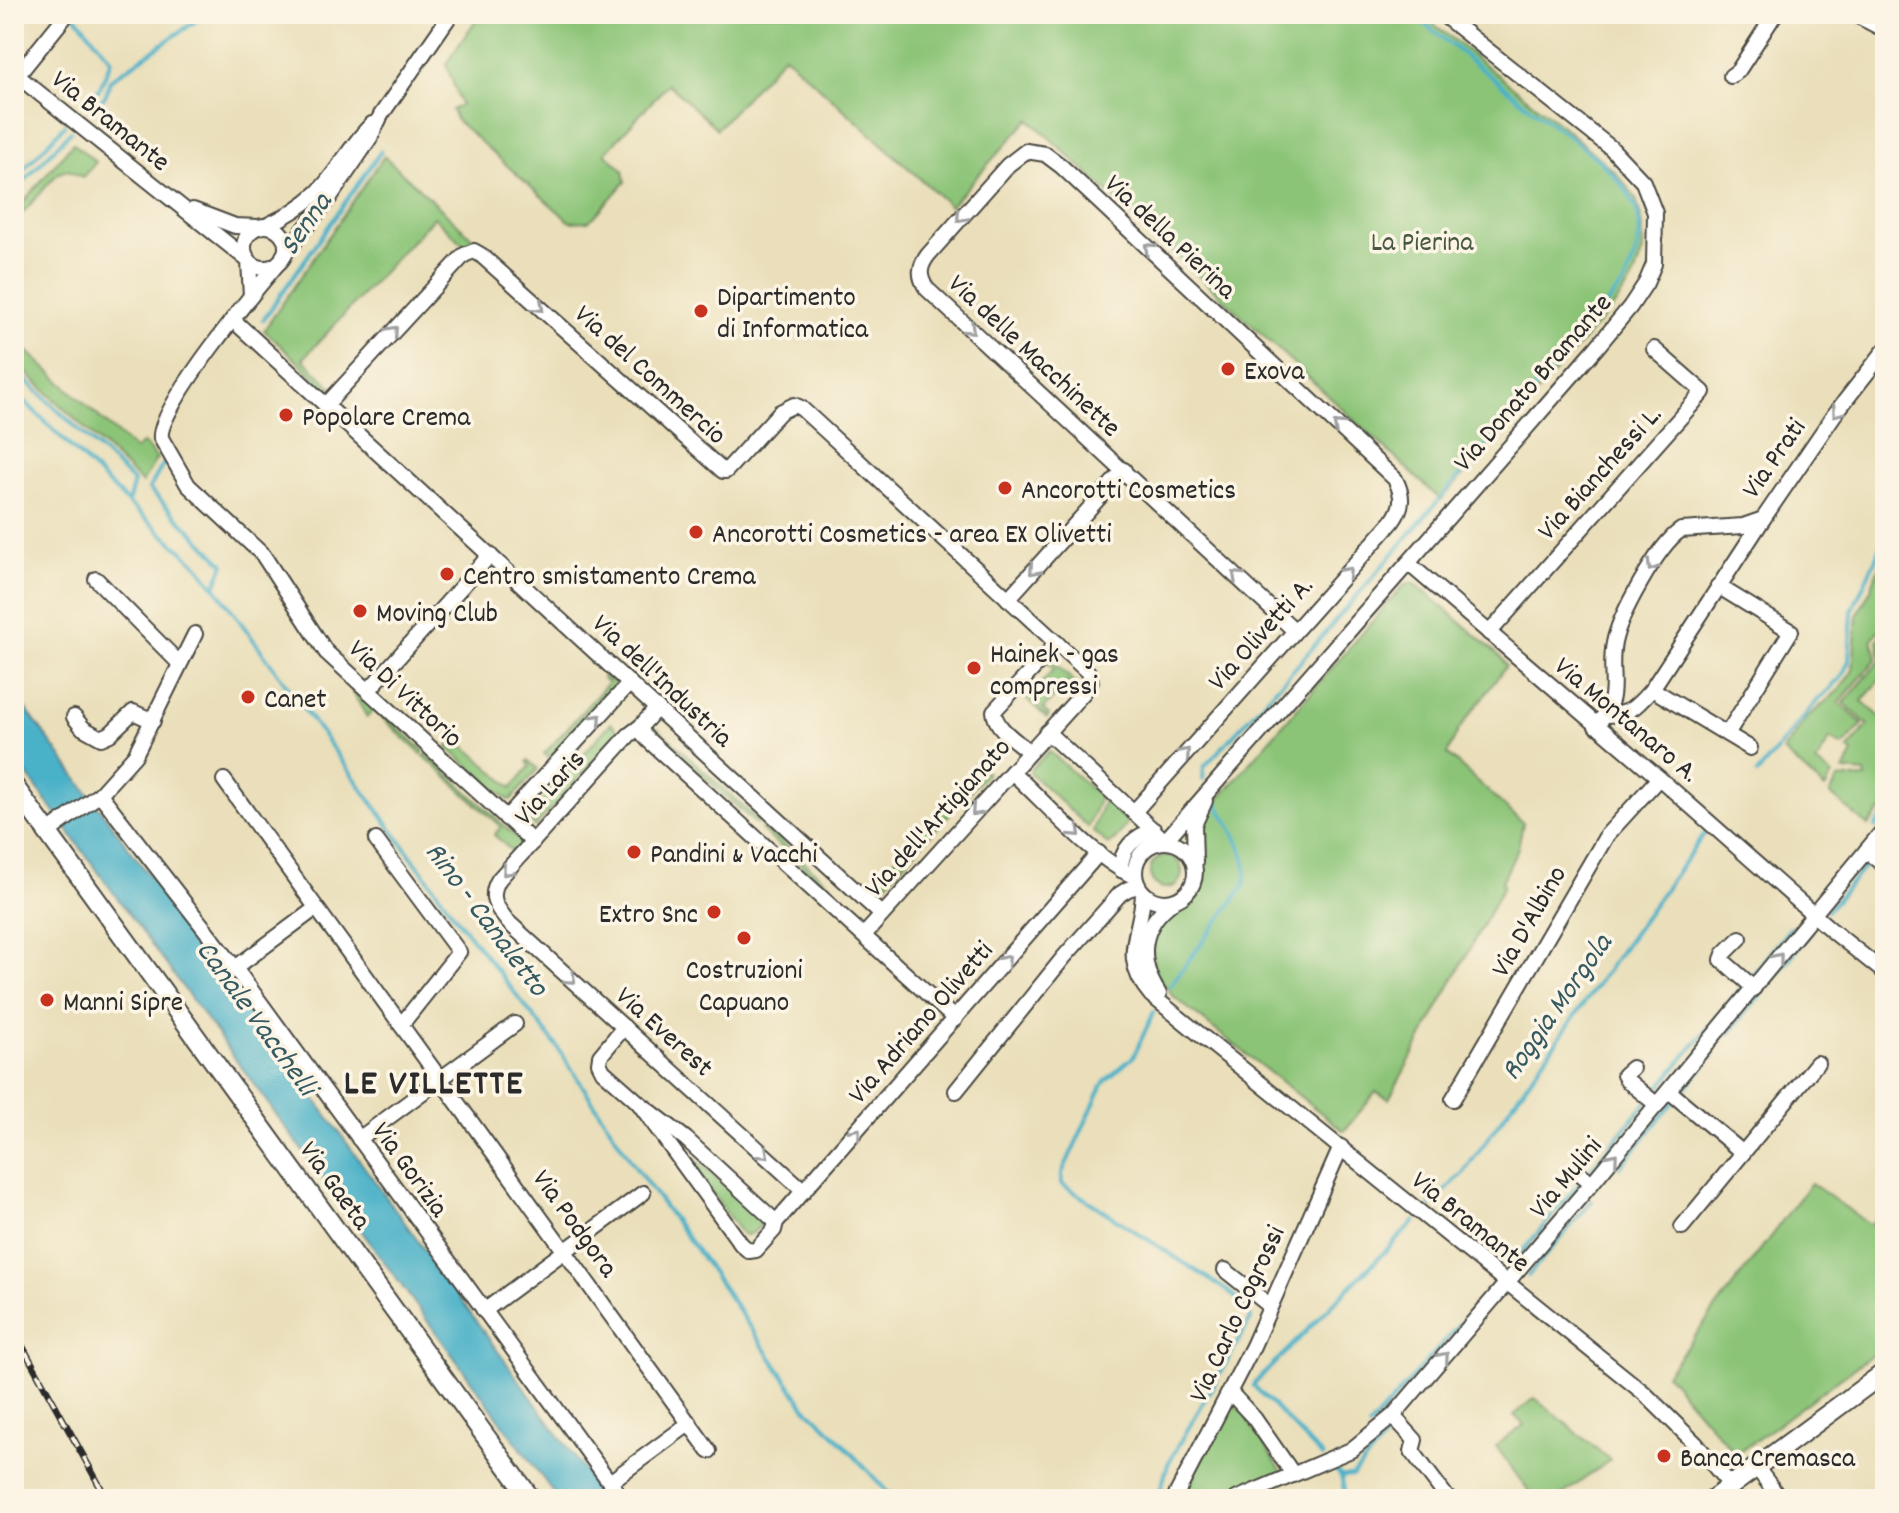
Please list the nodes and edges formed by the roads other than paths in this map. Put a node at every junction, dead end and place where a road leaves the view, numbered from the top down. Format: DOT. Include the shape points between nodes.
graph roads {
  1 [pos="67,14"];
  2 [pos="451,14"];
  3 [pos="1442,14"];
  4 [pos="1775,14"];
  5 [pos="1854,14"];
  6 [pos="1885,30"];
  7 [pos="16,74"];
  8 [pos="1731,76"];
  9 [pos="381,115"];
  10 [pos="175,202"];
  11 [pos="262,227"];
  12 [pos="281,259"];
  13 [pos="249,261"];
  14 [pos="919,272"];
  15 [pos="251,296"];
  16 [pos="233,320"];
  17 [pos="1654,349"];
  18 [pos="1885,350"];
  19 [pos="326,405"];
  20 [pos="1124,470"];
  21 [pos="1395,479"];
  22 [pos="1763,519"];
  23 [pos="490,555"];
  24 [pos="1408,563"];
  25 [pos="96,579"];
  26 [pos="1718,586"];
  27 [pos="1008,599"];
  28 [pos="1294,630"];
  29 [pos="1489,633"];
  30 [pos="195,634"];
  31 [pos="1057,643"];
  32 [pos="179,663"];
  33 [pos="630,683"];
  34 [pos="1652,689"];
  35 [pos="368,691"];
  36 [pos="657,708"];
  37 [pos="74,717"];
  38 [pos="1601,720"];
  39 [pos="153,721"];
  40 [pos="641,726"];
  41 [pos="1047,732"];
  42 [pos="1727,734"];
  43 [pos="1750,748"];
  44 [pos="1029,752"];
  45 [pos="1012,772"];
  46 [pos="1659,778"];
  47 [pos="224,780"];
  48 [pos="14,786"];
  49 [pos="1211,786"];
  50 [pos="96,796"];
  51 [pos="1134,812"];
  52 [pos="506,818"];
  53 [pos="54,827"];
  54 [pos="1885,828"];
  55 [pos="1160,836"];
  56 [pos="376,840"];
  57 [pos="533,842"];
  58 [pos="1099,853"];
  59 [pos="1876,859"];
  60 [pos="1195,866"];
  61 [pos="1121,870"];
  62 [pos="1139,885"];
  63 [pos="1174,901"];
  64 [pos="495,906"];
  65 [pos="316,908"];
  66 [pos="1814,913"];
  67 [pos="882,915"];
  68 [pos="864,935"];
  69 [pos="1740,938"];
  70 [pos="235,968"];
  71 [pos="1885,973"];
  72 [pos="1749,994"];
  73 [pos="1168,1007"];
  74 [pos="955,1019"];
  75 [pos="515,1024"];
  76 [pos="401,1025"];
  77 [pos="624,1027"];
  78 [pos="1817,1063"];
  79 [pos="1632,1068"];
  80 [pos="441,1079"];
  81 [pos="956,1091"];
  82 [pos="1669,1091"];
  83 [pos="1453,1099"];
  84 [pos="1651,1100"];
  85 [pos="638,1102"];
  86 [pos="359,1139"];
  87 [pos="686,1139"];
  88 [pos="1341,1147"];
  89 [pos="673,1150"];
  90 [pos="1743,1153"];
  91 [pos="1578,1172"];
  92 [pos="1592,1183"];
  93 [pos="804,1191"];
  94 [pos="643,1193"];
  95 [pos="1563,1218"];
  96 [pos="776,1222"];
  97 [pos="1682,1227"];
  98 [pos="1574,1229"];
  99 [pos="1546,1237"];
  100 [pos="1558,1248"];
  101 [pos="565,1251"];
  102 [pos="1225,1270"];
  103 [pos="1508,1282"];
  104 [pos="1270,1306"];
  105 [pos="484,1311"];
  106 [pos="1885,1372"];
  107 [pos="1229,1391"];
  108 [pos="1393,1416"];
  109 [pos="690,1423"];
  110 [pos="709,1451"];
  111 [pos="1757,1468"];
  112 [pos="1293,1474"];
  113 [pos="610,1482"];
  114 [pos="1731,1486"];
  115 [pos="531,1499"];
  116 [pos="622,1499"];
  117 [pos="1174,1499"];
  118 [pos="1236,1499"];
  119 [pos="1448,1499"];
  120 [pos="1713,1499"];
  121 [pos="1780,1499"];
  1 -- 7 [label="street, Via Bramante"];
  2 -- 9 [label="street"];
  3 -- 24 [label="street, Via Donato Bramante" via="1611,148 1643,182 1655,213 1654,264 1630,307"];
  4 -- 8 [label="street"];
  5 -- 6 [label="street"];
  7 -- 10 [label="street, Via Bramante"];
  9 -- 11 [label="street" via="320,190 294,212"];
  9 -- 12 [label="street" via="330,197"];
  10 -- 11 [label="street, Via Bramante" via="235,226"];
  10 -- 13 [label="street, Via Bramante"];
  11 -- 12 [label="street" via="283,237"];
  11 -- 13 [label="street" via="245,240"];
  12 -- 13 [label="street" via="261,268"];
  12 -- 15 [label="street, Via Di Vittorio"];
  13 -- 15 [label="street"];
  14 -- 20 [label="street, Via delle Macchinette, one-way" via="927,289"];
  21 -- 14 [label="street, Via della Pierina, one-way" via="1045,154 1026,151 1008,165"];
  15 -- 16 [label="street, Via Di Vittorio"];
  16 -- 19 [label="street, Via dell'Industria"];
  16 -- 35 [label="street, Via Di Vittorio" via="168,412 161,438 188,485 263,555 326,652"];
  17 -- 29 [label="street, Via Bianchessi L." via="1703,392"];
  18 -- 22 [label="street, Via Prati, one-way"];
  19 -- 23 [label="street, Via dell'Industria"];
  19 -- 27 [label="street, Via del Commercio, one-way" via="464,255 474,251 720,469 726,471 780,412 794,405 801,408"];
  20 -- 27 [label="street, Via delle Macchinette, one-way"];
  28 -- 20 [label="street, Via delle Macchinette, one-way"];
  28 -- 21 [label="street, Via Olivetti A., one-way" via="1401,509 1402,491"];
  22 -- 26 [label="street"];
  22 -- 38 [label="street, Via Prati, one-way" via="1731,528 1681,530 1662,550 1629,604 1614,642 1612,704"];
  23 -- 33 [label="street, Via dell'Industria"];
  23 -- 35 [label="street"];
  24 -- 29 [label="street, Via Montanaro A."];
  24 -- 49 [label="street, Via Donato Bramante"];
  25 -- 32 [label="street"];
  26 -- 34 [label="street"];
  26 -- 42 [label="street" via="1791,631"];
  27 -- 31 [label="street, Via del Commercio"];
  51 -- 28 [label="street, Via Olivetti A., one-way"];
  29 -- 38 [label="street, Via Montanaro A."];
  30 -- 32 [label="street"];
  31 -- 41 [label="street, Via del Commercio" via="1091,681"];
  31 -- 44 [label="street" via="994,711 995,721"];
  32 -- 39 [label="street"];
  33 -- 36 [label="street, Via dell'Industria"];
  52 -- 33 [label="street, Via Laris, one-way"];
  34 -- 38 [label="street" via="1632,711"];
  34 -- 42 [label="street"];
  35 -- 52 [label="street, Via Di Vittorio"];
  36 -- 40 [label="street, Via Laris"];
  36 -- 67 [label="street, Via dell'Industria"];
  37 -- 39 [label="street" via="101,738 133,712"];
  38 -- 46 [label="street, Via Montanaro A."];
  39 -- 50 [label="street" via="135,755"];
  40 -- 57 [label="street, Via Laris"];
  40 -- 68 [label="street, Via dell'Industria" via="647,739"];
  41 -- 44 [label="street, Via dell'Artigianato"];
  41 -- 51 [label="street"];
  42 -- 43 [label="street"];
  44 -- 45 [label="street, Via dell'Artigianato"];
  45 -- 58 [label="street, one-way"];
  45 -- 67 [label="street, Via dell'Artigianato, one-way"];
  46 -- 66 [label="street, Via Montanaro A."];
  46 -- 83 [label="street, Via D'Albino" via="1602,843"];
  47 -- 65 [label="street, Via Podgora"];
  48 -- 53 [label="main road, Via Gaeta"];
  49 -- 55 [label="street, Via Bramante"];
  49 -- 60 [label="street, Via Bramante" via="1194,825"];
  50 -- 53 [label="street"];
  50 -- 70 [label="street, Via Gorizia"];
  51 -- 55 [label="street"];
  52 -- 57 [label="street, Via Di Vittorio"];
  53 -- 115 [label="main road, Via Gaeta"];
  54 -- 59 [label="street, Via Mulini"];
  55 -- 60 [label="street" via="1188,851"];
  55 -- 61 [label="street" via="1136,838 1121,860"];
  55 -- 62 [label="street, Via Bramante" via="1141,852 1135,868"];
  56 -- 76 [label="street" via="459,952"];
  57 -- 64 [label="street, Via Laris, one-way" via="494,888"];
  58 -- 61 [label="street"];
  74 -- 58 [label="street, Via Adriano Olivetti, one-way"];
  59 -- 66 [label="street, Via Mulini"];
  60 -- 63 [label="street, Via Bramante" via="1189,891"];
  61 -- 62 [label="street"];
  62 -- 63 [label="street" via="1157,901"];
  62 -- 73 [label="street, Via Bramante" via="1143,906 1134,938 1134,969 1151,995"];
  62 -- 81 [label="street" via="1124,891 1101,916"];
  63 -- 73 [label="street, Via Bramante" via="1153,921 1144,952 1150,978"];
  64 -- 77 [label="street, Via Everest, one-way"];
  65 -- 70 [label="street"];
  65 -- 76 [label="street, Via Podgora"];
  66 -- 71 [label="street, Via Montanaro A."];
  72 -- 66 [label="street, Via Mulini, one-way"];
  67 -- 68 [label="street, Via dell'Artigianato"];
  68 -- 74 [label="street, Via dell'Industria"];
  69 -- 72 [label="street" via="1722,960"];
  70 -- 86 [label="street, Via Gorizia"];
  72 -- 82 [label="street, Via Mulini"];
  73 -- 88 [label="street, Via Bramante"];
  93 -- 74 [label="street, Via Adriano Olivetti, one-way"];
  75 -- 80 [label="street"];
  76 -- 80 [label="street, Via Podgora"];
  77 -- 85 [label="street" via="599,1063"];
  77 -- 93 [label="street, Via Everest, one-way"];
  78 -- 90 [label="street"];
  79 -- 84 [label="street" via="1624,1075"];
  80 -- 86 [label="street"];
  80 -- 101 [label="street, Via Podgora"];
  82 -- 84 [label="street, Via Mulini"];
  82 -- 90 [label="street"];
  92 -- 84 [label="street, Via Mulini, one-way"];
  85 -- 87 [label="street"];
  85 -- 89 [label="street"];
  86 -- 105 [label="street, Via Gorizia"];
  87 -- 89 [label="street"];
  87 -- 96 [label="street"];
  88 -- 103 [label="street, Via Bramante"];
  88 -- 104 [label="street, Via Carlo Cogrossi"];
  89 -- 96 [label="street, Via Adriano Olivetti" via="749,1251 756,1250"];
  90 -- 97 [label="street"];
  91 -- 92 [label="street"];
  92 -- 95 [label="street, Via Mulini"];
  93 -- 96 [label="street, Via Adriano Olivetti"];
  94 -- 101 [label="street"];
  95 -- 98 [label="street"];
  95 -- 99 [label="street, Via Mulini"];
  99 -- 100 [label="street"];
  99 -- 103 [label="street, Via Mulini"];
  101 -- 105 [label="street"];
  101 -- 109 [label="street, Via Podgora"];
  102 -- 104 [label="street"];
  108 -- 103 [label="street, Via Mulini, one-way"];
  103 -- 114 [label="street, Via Bramante" via="1644,1393"];
  104 -- 107 [label="street, Via Carlo Cogrossi"];
  105 -- 113 [label="street, Via Gorizia"];
  106 -- 111 [label="main road"];
  107 -- 112 [label="street"];
  107 -- 117 [label="street, Via Carlo Cogrossi"];
  108 -- 112 [label="street, Via Mulini" via="1351,1450"];
  108 -- 119 [label="street" via="1415,1440 1412,1451"];
  109 -- 110 [label="street, Via Podgora"];
  109 -- 113 [label="street"];
  111 -- 114 [label="main road"];
  111 -- 121 [label="street"];
  112 -- 118 [label="street, Via Mulini"];
  113 -- 116 [label="street, Via Gorizia"];
  114 -- 120 [label="main road"];
}
